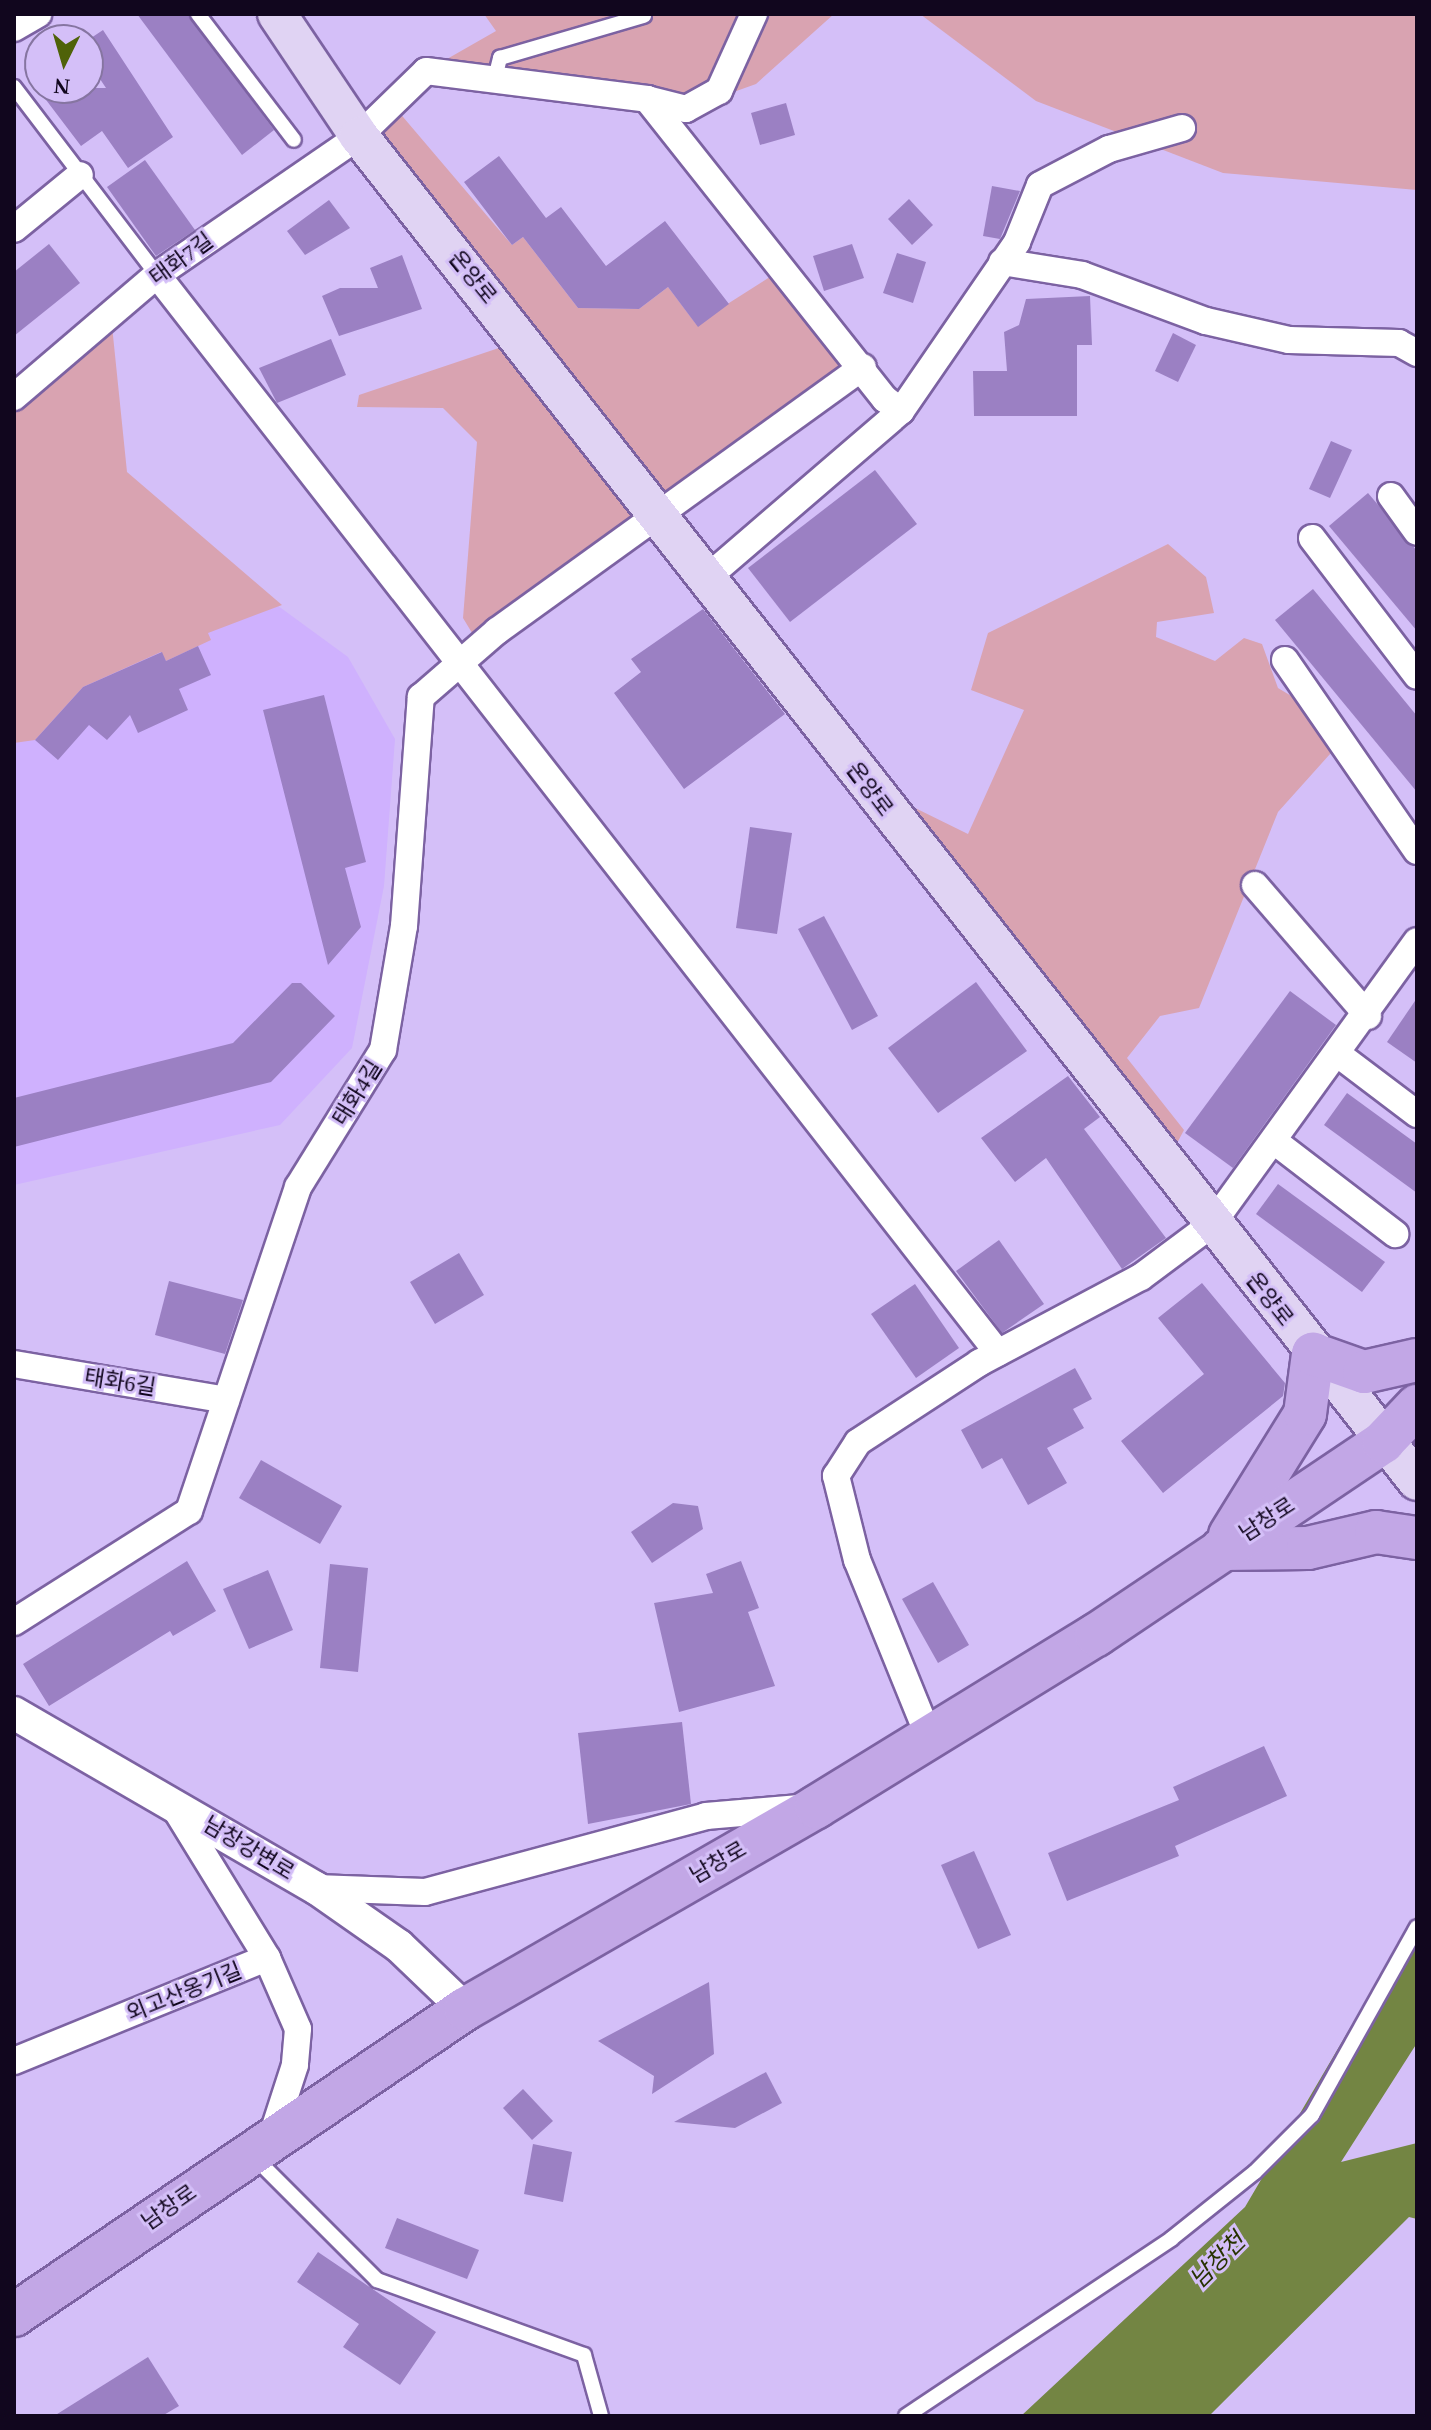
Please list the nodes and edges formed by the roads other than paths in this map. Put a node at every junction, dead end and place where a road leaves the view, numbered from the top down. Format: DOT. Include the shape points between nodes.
graph roads {
  1 [pos="38,14"];
  2 [pos="198,14"];
  3 [pos="277,14"];
  4 [pos="754,14"];
  5 [pos="644,16"];
  6 [pos="14,28"];
  7 [pos="495,78"];
  8 [pos="14,87"];
  9 [pos="647,99"];
  10 [pos="1182,128"];
  11 [pos="359,136"];
  12 [pos="294,140"];
  13 [pos="80,175"];
  14 [pos="14,229"];
  15 [pos="1002,262"];
  16 [pos="157,275"];
  17 [pos="1417,353"];
  18 [pos="863,367"];
  19 [pos="14,397"];
  20 [pos="901,411"];
  21 [pos="1391,496"];
  22 [pos="663,514"];
  23 [pos="1417,532"];
  24 [pos="1312,538"];
  25 [pos="709,576"];
  26 [pos="1285,660"];
  27 [pos="462,661"];
  28 [pos="1417,676"];
  29 [pos="1417,851"];
  30 [pos="1255,885"];
  31 [pos="1412,959"];
  32 [pos="1368,1016"];
  33 [pos="1339,1055"];
  34 [pos="1417,1114"];
  35 [pos="1274,1141"];
  36 [pos="1212,1224"];
  37 [pos="1395,1234"];
  38 [pos="998,1353"];
  39 [pos="1313,1354"];
  40 [pos="1417,1360"];
  41 [pos="14,1364"];
  42 [pos="226,1400"];
  43 [pos="1417,1406"];
  44 [pos="1383,1442"];
  45 [pos="1417,1481"];
  46 [pos="1417,1538"];
  47 [pos="1221,1549"];
  48 [pos="14,1622"];
  49 [pos="14,1713"];
  50 [pos="929,1737"];
  51 [pos="170,1800"];
  52 [pos="816,1807"];
  53 [pos="316,1888"];
  54 [pos="1417,1927"];
  55 [pos="267,1958"];
  56 [pos="465,2009"];
  57 [pos="14,2061"];
  58 [pos="260,2144"];
  59 [pos="14,2315"];
  60 [pos="601,2416"];
  61 [pos="906,2416"];
  1 -- 6 [label="street"];
  2 -- 12 [label="lane"];
  3 -- 11 [label="main road, 온양로"];
  4 -- 9 [label="street" via="719,91 686,109"];
  5 -- 7 [label="lane" via="500,58"];
  7 -- 9 [label="street"];
  7 -- 11 [label="street" via="426,71"];
  8 -- 13 [label="lane"];
  9 -- 18 [label="street"];
  10 -- 15 [label="street" via="1056,172 1040,185 1017,242"];
  11 -- 16 [label="street, 태화7길"];
  11 -- 22 [label="main road, 온양로"];
  13 -- 14 [label="street"];
  13 -- 16 [label="lane"];
  15 -- 17 [label="street" via="1082,275 1220,324 1289,340 1399,343"];
  15 -- 20 [label="street"];
  16 -- 19 [label="street, 태화7길"];
  16 -- 27 [label="street" via="411,605"];
  18 -- 20 [label="street"];
  18 -- 22 [label="street, 태화4길"];
  20 -- 25 [label="street"];
  21 -- 23 [label="street"];
  22 -- 25 [label="main road, 온양로"];
  22 -- 27 [label="street, 태화4길"];
  24 -- 28 [label="street"];
  25 -- 36 [label="main road, 온양로"];
  26 -- 29 [label="street"];
  27 -- 38 [label="street"];
  27 -- 42 [label="street, 태화4길" via="421,697 404,926 383,1050 298,1187"];
  30 -- 32 [label="street"];
  31 -- 32 [label="street"];
  32 -- 33 [label="street"];
  33 -- 34 [label="street"];
  33 -- 35 [label="street"];
  35 -- 36 [label="street"];
  35 -- 37 [label="street"];
  36 -- 38 [label="street" via="1141,1277"];
  36 -- 39 [label="main road, 온양로"];
  38 -- 50 [label="street" via="858,1442 836,1476 857,1560"];
  39 -- 40 [label="main road" via="1364,1372"];
  39 -- 44 [label="main road, 온양로"];
  39 -- 47 [label="main road" via="1305,1414"];
  41 -- 42 [label="street, 태화6길"];
  42 -- 48 [label="street, 태화4길" via="189,1511"];
  43 -- 44 [label="main road, 남창로"];
  44 -- 45 [label="main road, 온양로"];
  44 -- 47 [label="main road, 남창로"];
  46 -- 47 [label="main road" via="1376,1532 1308,1548"];
  47 -- 50 [label="main road, 남창로"];
  49 -- 51 [label="street, 남창강변로"];
  50 -- 52 [label="main road, 남창로"];
  51 -- 53 [label="street, 남창강변로"];
  51 -- 55 [label="street"];
  52 -- 53 [label="street" via="706,1816 425,1892"];
  52 -- 56 [label="main road, 남창로"];
  53 -- 56 [label="street, 남창강변로" via="399,1946"];
  54 -- 61 [label="lane" via="1312,2115 1255,2172 1171,2239"];
  55 -- 57 [label="street, 외고산옹기길"];
  55 -- 58 [label="street, 외고산옹기길" via="298,2029 295,2065"];
  56 -- 58 [label="main road, 남창로"];
  58 -- 59 [label="main road, 남창로"];
  58 -- 60 [label="lane" via="377,2280 584,2355"];
}
